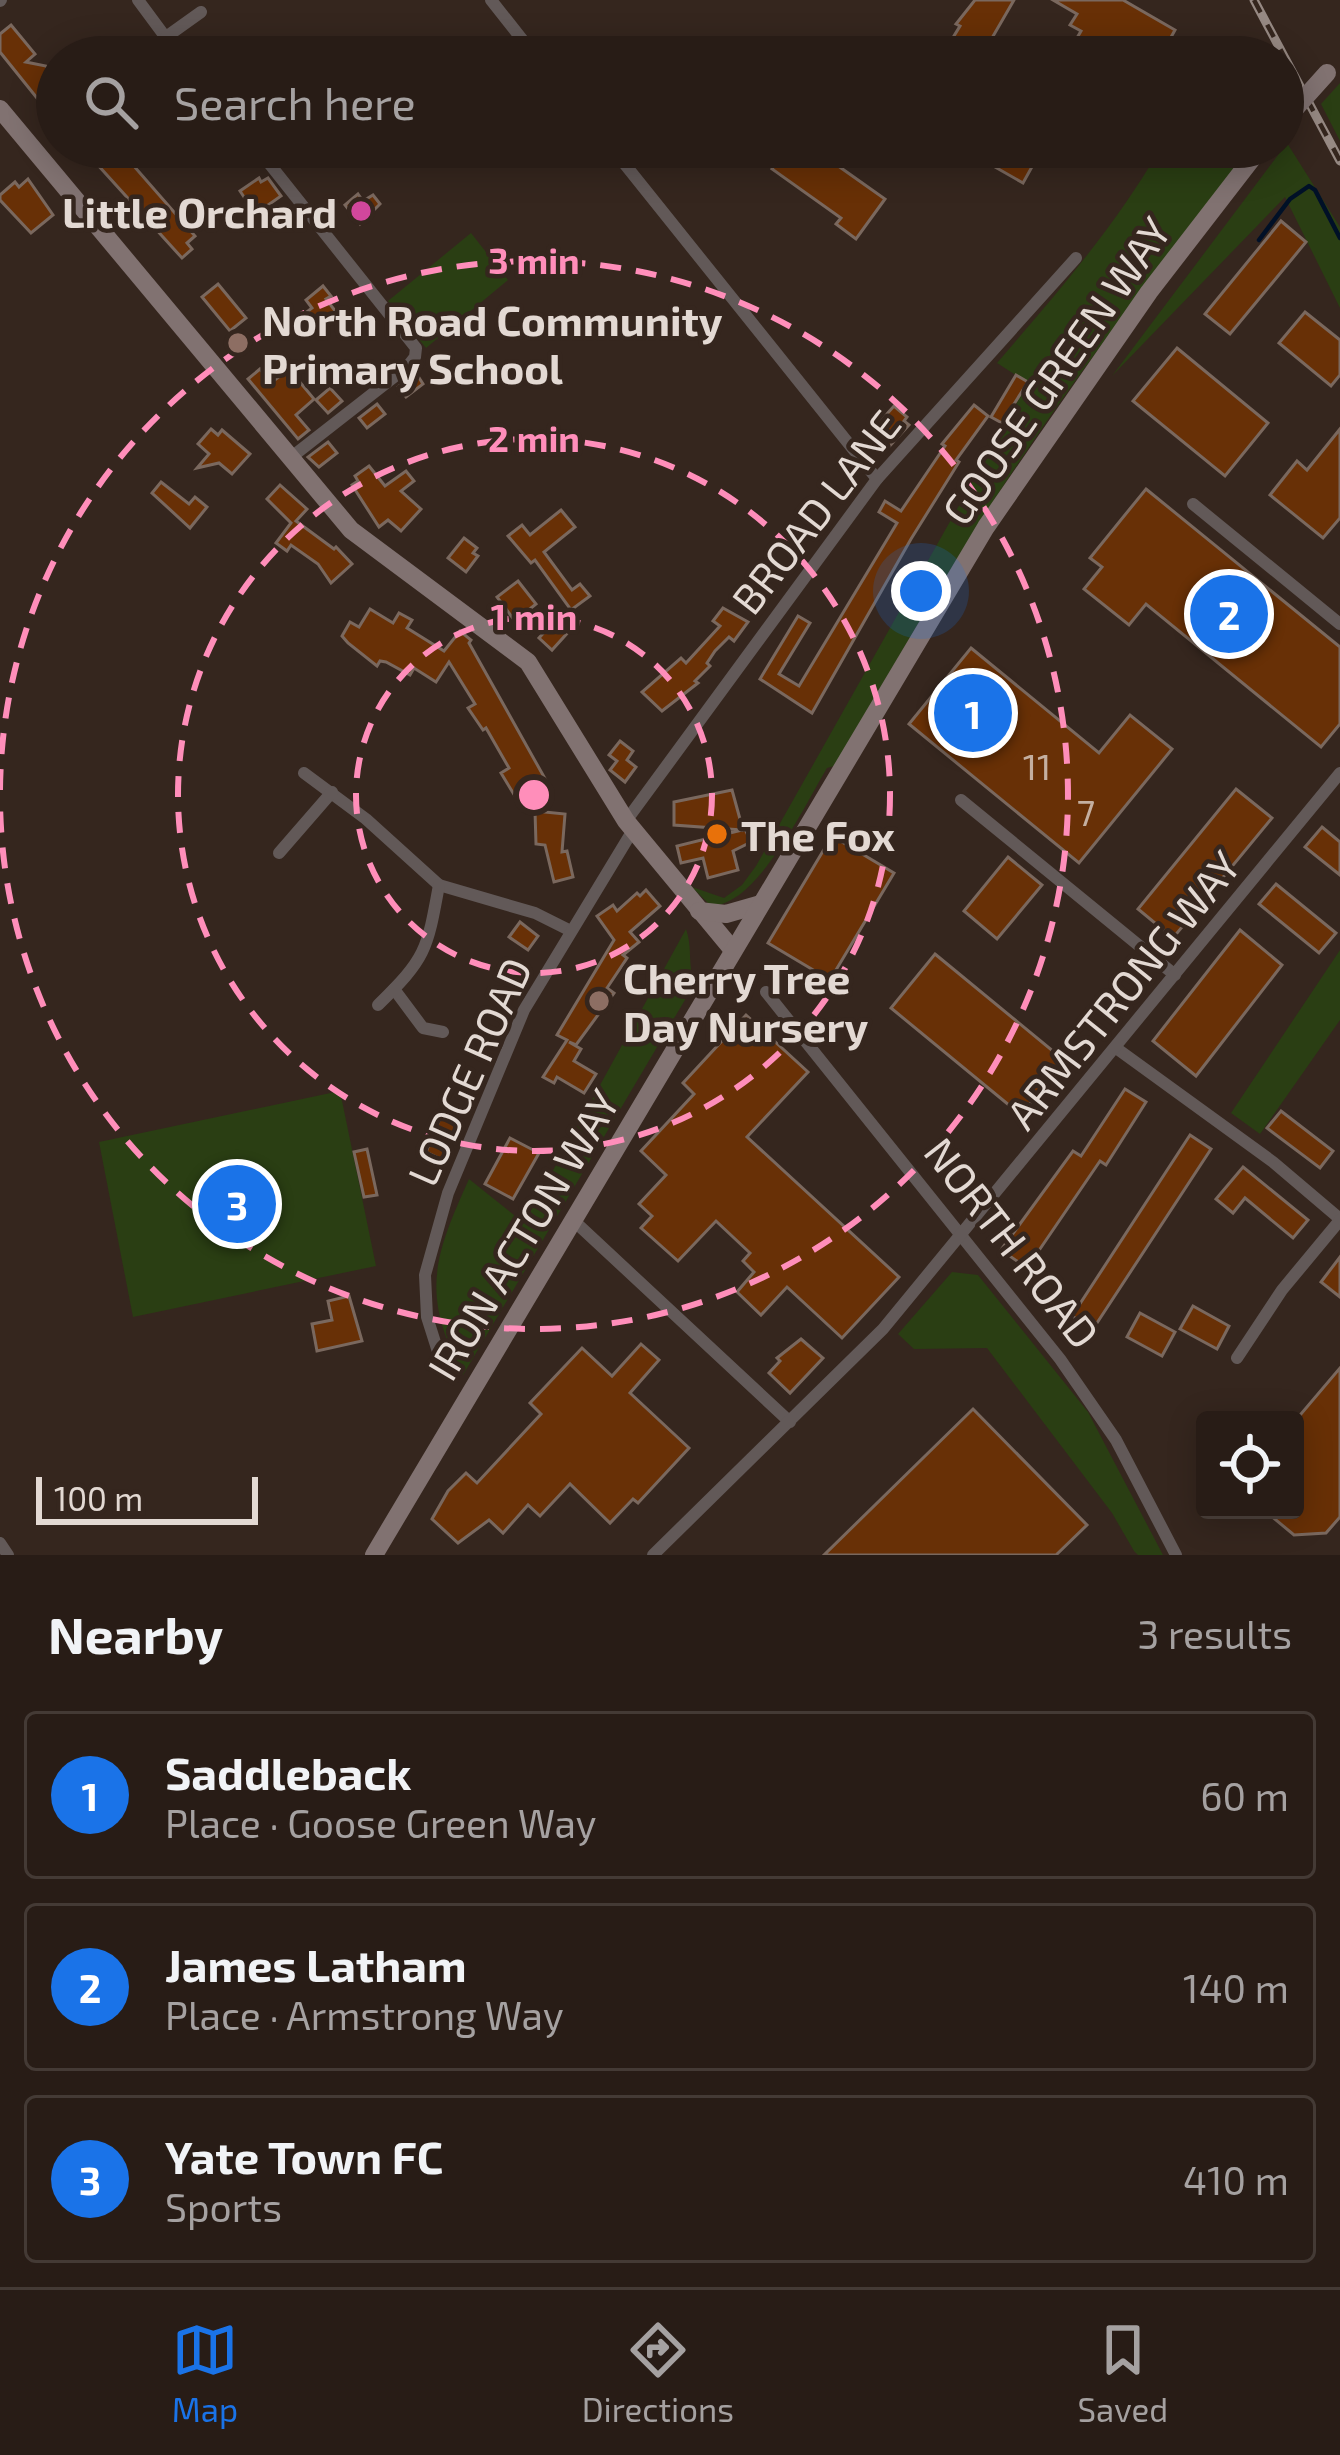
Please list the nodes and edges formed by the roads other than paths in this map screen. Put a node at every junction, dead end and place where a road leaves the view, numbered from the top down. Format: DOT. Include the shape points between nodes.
graph roads {
  1 [pos="138,0"];
  2 [pos="491,0"];
  3 [pos="201,12"];
  4 [pos="165,36"];
  5 [pos="169,36"];
  6 [pos="519,36"];
  7 [pos="1333,66"];
  8 [pos="1304,98"];
  9 [pos="0,109"];
  10 [pos="36,153"];
  11 [pos="48,168"];
  12 [pos="273,168"];
  13 [pos="628,168"];
  14 [pos="1246,168"];
  15 [pos="1076,258"];
  16 [pos="288,460"];
  17 [pos="877,479"];
  18 [pos="1193,503"];
  19 [pos="1340,624"];
  20 [pos="304,773"];
  21 [pos="1340,773"];
  22 [pos="332,792"];
  23 [pos="961,800"];
  24 [pos="629,825"];
  25 [pos="278,854"];
  26 [pos="439,885"];
  27 [pos="761,904"];
  28 [pos="699,911"];
  29 [pos="571,931"];
  30 [pos="732,949"];
  31 [pos="1175,975"];
  32 [pos="394,989"];
  33 [pos="766,992"];
  34 [pos="378,1005"];
  35 [pos="443,1032"];
  36 [pos="1116,1048"];
  37 [pos="573,1220"];
  38 [pos="1340,1220"];
  39 [pos="963,1235"];
  40 [pos="440,1358"];
  41 [pos="1238,1358"];
  42 [pos="790,1421"];
  43 [pos="0,1543"];
  44 [pos="8,1555"];
  45 [pos="374,1555"];
  46 [pos="653,1555"];
  47 [pos="1176,1555"];
  1 -- 4 [label="street"];
  2 -- 6 [label="street"];
  3 -- 5 [label="street"];
  7 -- 8 [label="main road, bridge"];
  9 -- 10 [label="main road"];
  11 -- 16 [label="main road"];
  12 -- 16 [label="street" via="416,348 408,366"];
  13 -- 17 [label="street"];
  14 -- 27 [label="main road, GOOSE GREEN WAY" via="986,527"];
  15 -- 17 [label="street, BROAD LANE"];
  16 -- 24 [label="main road" via="368,546 527,662"];
  17 -- 24 [label="street, BROAD LANE"];
  18 -- 19 [label="street"];
  20 -- 22 [label="street"];
  21 -- 31 [label="street, ARMSTRONG WAY"];
  22 -- 25 [label="street"];
  22 -- 26 [label="street"];
  23 -- 31 [label="street"];
  24 -- 28 [label="main road"];
  24 -- 29 [label="street, LODGE ROAD"];
  26 -- 29 [label="street"];
  26 -- 32 [label="street" via="429,941"];
  27 -- 28 [label="main road" via="726,914"];
  27 -- 30 [label="main road, GOOSE GREEN WAY"];
  28 -- 30 [label="main road"];
  29 -- 40 [label="street, LODGE ROAD" via="512,1034 431,1244 427,1317"];
  30 -- 37 [label="main road, IRON ACTON WAY"];
  31 -- 36 [label="street, ARMSTRONG WAY"];
  32 -- 34 [label="street"];
  32 -- 35 [label="street" via="423,1028"];
  33 -- 39 [label="street, NORTH ROAD"];
  36 -- 38 [label="street"];
  36 -- 39 [label="street, ARMSTRONG WAY"];
  37 -- 42 [label="street"];
  37 -- 45 [label="main road, IRON ACTON WAY"];
  38 -- 41 [label="street"];
  39 -- 42 [label="street, ARMSTRONG WAY"];
  39 -- 47 [label="street, NORTH ROAD" via="1096,1408"];
  42 -- 46 [label="street, ARMSTRONG WAY"];
  43 -- 44 [label="street"];
}
